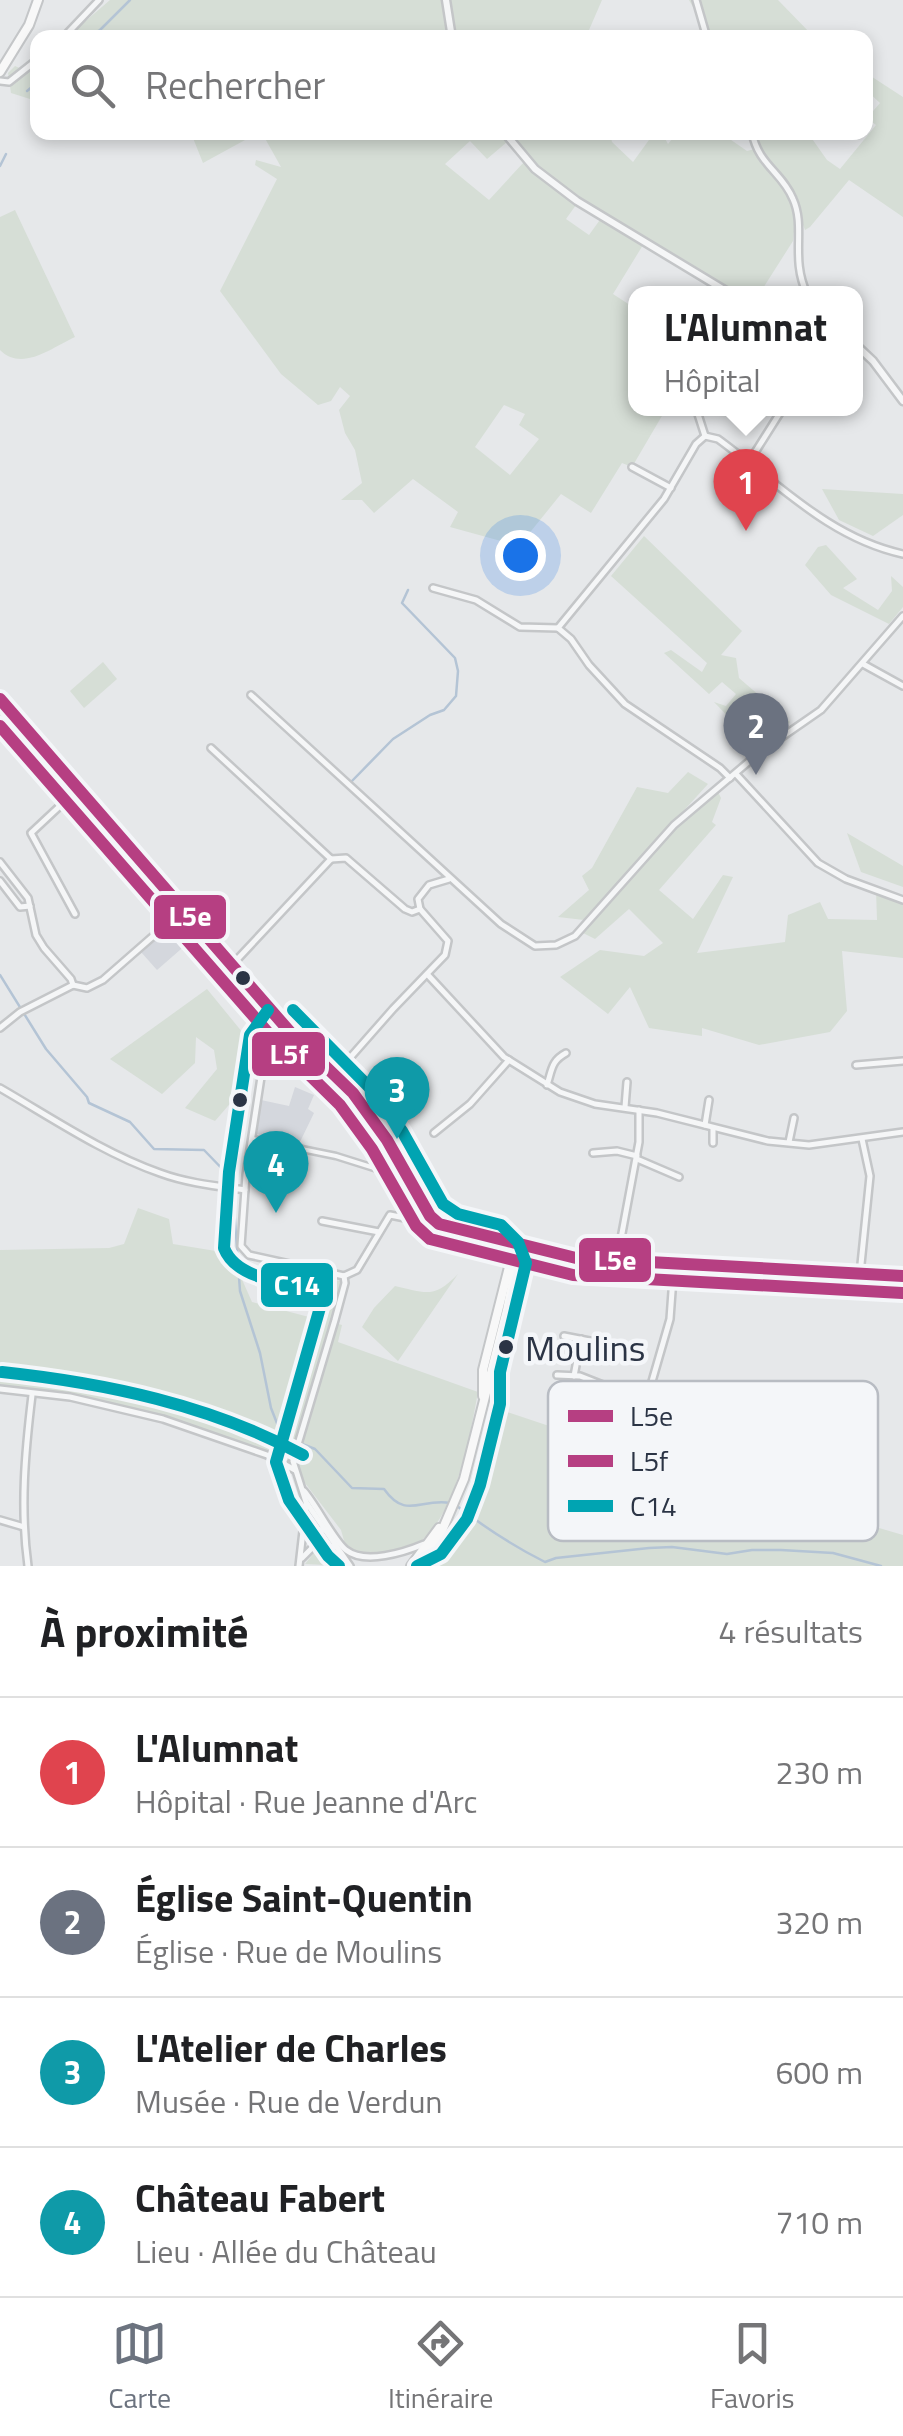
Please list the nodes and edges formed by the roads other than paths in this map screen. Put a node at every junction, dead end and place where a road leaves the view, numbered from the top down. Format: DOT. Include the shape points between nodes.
graph roads {
  1 [pos="38,0"];
  2 [pos="99,0"];
  3 [pos="446,0"];
  4 [pos="696,0"];
  5 [pos="71,30"];
  6 [pos="451,30"];
  7 [pos="706,30"];
  8 [pos="30,65"];
  9 [pos="0,72"];
  10 [pos="0,81"];
  11 [pos="511,140"];
  12 [pos="754,140"];
  13 [pos="718,286"];
  14 [pos="805,286"];
  15 [pos="863,352"];
  16 [pos="903,402"];
  17 [pos="699,416"];
  18 [pos="778,416"];
  19 [pos="705,436"];
  20 [pos="749,462"];
  21 [pos="632,467"];
  22 [pos="671,488"];
  23 [pos="903,554"];
  24 [pos="433,588"];
  25 [pos="903,616"];
  26 [pos="558,628"];
  27 [pos="863,664"];
  28 [pos="903,686"];
  29 [pos="252,695"];
  30 [pos="0,699"];
  31 [pos="211,748"];
  32 [pos="733,776"];
  33 [pos="78,790"];
  34 [pos="331,859"];
  35 [pos="0,862"];
  36 [pos="448,879"];
  37 [pos="0,880"];
  38 [pos="903,900"];
  39 [pos="30,906"];
  40 [pos="420,909"];
  41 [pos="183,910"];
  42 [pos="74,914"];
  43 [pos="232,965"];
  44 [pos="427,974"];
  45 [pos="73,985"];
  46 [pos="281,1022"];
  47 [pos="0,1028"];
  48 [pos="566,1053"];
  49 [pos="509,1060"];
  50 [pos="903,1061"];
  51 [pos="856,1064"];
  52 [pos="334,1076"];
  53 [pos="626,1082"];
  54 [pos="547,1085"];
  55 [pos="0,1088"];
  56 [pos="709,1100"];
  57 [pos="625,1108"];
  58 [pos="638,1110"];
  59 [pos="794,1118"];
  60 [pos="705,1126"];
  61 [pos="713,1128"];
  62 [pos="903,1132"];
  63 [pos="434,1134"];
  64 [pos="252,1139"];
  65 [pos="862,1139"];
  66 [pos="789,1142"];
  67 [pos="713,1143"];
  68 [pos="300,1148"];
  69 [pos="593,1154"];
  70 [pos="637,1158"];
  71 [pos="403,1168"];
  72 [pos="680,1176"];
  73 [pos="283,1179"];
  74 [pos="245,1190"];
  75 [pos="430,1216"];
  76 [pos="322,1221"];
  77 [pos="379,1232"];
  78 [pos="491,1239"];
  79 [pos="519,1250"];
  80 [pos="540,1251"];
  81 [pos="617,1262"];
  82 [pos="674,1264"];
  83 [pos="513,1269"];
  84 [pos="860,1274"];
  85 [pos="344,1276"];
  86 [pos="903,1276"];
  87 [pos="564,1336"];
  88 [pos="581,1339"];
  89 [pos="600,1343"];
  90 [pos="556,1375"];
  91 [pos="574,1376"];
  92 [pos="588,1381"];
  93 [pos="652,1381"];
  94 [pos="0,1389"];
  95 [pos="32,1395"];
  96 [pos="295,1470"];
  97 [pos="304,1491"];
  98 [pos="306,1502"];
  99 [pos="0,1520"];
  100 [pos="446,1521"];
  101 [pos="24,1527"];
  102 [pos="327,1528"];
  103 [pos="305,1534"];
  104 [pos="427,1543"];
  105 [pos="316,1544"];
  106 [pos="337,1548"];
  107 [pos="299,1563"];
  108 [pos="28,1566"];
  109 [pos="350,1566"];
  110 [pos="411,1566"];
  111 [pos="421,1566"];
  1 -- 9 [label="main road"];
  2 -- 5 [label="street"];
  3 -- 6 [label="street"];
  4 -- 7 [label="street"];
  8 -- 10 [label="street" via="9,82"];
  11 -- 13 [label="street" via="576,201"];
  12 -- 14 [label="street" via="796,204"];
  15 -- 16 [label="street"];
  17 -- 19 [label="street"];
  18 -- 20 [label="street"];
  19 -- 20 [label="street"];
  19 -- 22 [label="street"];
  20 -- 23 [label="street" via="831,527"];
  21 -- 22 [label="street"];
  22 -- 26 [label="street"];
  24 -- 26 [label="street" via="476,600 520,627"];
  25 -- 27 [label="street"];
  26 -- 32 [label="street" via="625,704"];
  27 -- 28 [label="street"];
  27 -- 32 [label="street" via="821,710"];
  29 -- 36 [label="street"];
  30 -- 33 [label="main road"];
  31 -- 34 [label="street"];
  32 -- 36 [label="street" via="674,825 580,931 556,945 536,946"];
  32 -- 38 [label="street" via="818,864"];
  33 -- 41 [label="main road"];
  33 -- 42 [label="street" via="30,833"];
  34 -- 40 [label="street" via="346,858 405,909"];
  34 -- 43 [label="street"];
  35 -- 39 [label="street"];
  36 -- 40 [label="street" via="422,892"];
  37 -- 39 [label="street" via="20,907"];
  39 -- 45 [label="street" via="36,934"];
  40 -- 44 [label="street" via="449,946"];
  41 -- 43 [label="main road"];
  41 -- 45 [label="street" via="103,980 86,988"];
  43 -- 46 [label="main road"];
  44 -- 49 [label="street"];
  44 -- 52 [label="street"];
  45 -- 47 [label="street"];
  46 -- 52 [label="main road"];
  46 -- 64 [label="street" via="266,1038"];
  48 -- 54 [label="street" via="550,1068"];
  49 -- 54 [label="street"];
  49 -- 63 [label="street"];
  50 -- 51 [label="street"];
  52 -- 71 [label="main road" via="361,1103"];
  53 -- 57 [label="street"];
  54 -- 57 [label="street"];
  55 -- 74 [label="street" via="159,1173"];
  56 -- 60 [label="street"];
  57 -- 58 [label="street"];
  58 -- 60 [label="street"];
  58 -- 70 [label="street"];
  59 -- 66 [label="street"];
  60 -- 61 [label="street"];
  61 -- 66 [label="street"];
  61 -- 67 [label="street"];
  62 -- 65 [label="street"];
  64 -- 68 [label="street"];
  64 -- 74 [label="street"];
  65 -- 66 [label="street"];
  65 -- 84 [label="street" via="870,1176"];
  68 -- 71 [label="street" via="390,1172"];
  68 -- 73 [label="street"];
  69 -- 70 [label="street" via="616,1151"];
  70 -- 72 [label="street"];
  70 -- 81 [label="street"];
  71 -- 75 [label="main road"];
  74 -- 85 [label="street" via="246,1253"];
  75 -- 77 [label="street" via="395,1214"];
  75 -- 78 [label="main road" via="452,1230"];
  76 -- 77 [label="street"];
  77 -- 85 [label="street" via="358,1270"];
  78 -- 79 [label="main road"];
  78 -- 83 [label="main road"];
  79 -- 80 [label="main road"];
  79 -- 83 [label="main road"];
  80 -- 81 [label="main road"];
  80 -- 83 [label="main road"];
  81 -- 82 [label="main road"];
  82 -- 84 [label="main road"];
  82 -- 93 [label="street" via="670,1319"];
  83 -- 100 [label="main road" via="483,1370 483,1400 464,1479"];
  84 -- 86 [label="main road"];
  85 -- 96 [label="street" via="294,1449"];
  87 -- 88 [label="street"];
  88 -- 89 [label="street"];
  88 -- 91 [label="street"];
  90 -- 91 [label="street"];
  91 -- 92 [label="street"];
  94 -- 95 [label="street"];
  95 -- 96 [label="street" via="163,1419"];
  95 -- 101 [label="street"];
  96 -- 97 [label="street"];
  97 -- 98 [label="street"];
  97 -- 102 [label="street"];
  98 -- 102 [label="street"];
  98 -- 103 [label="street"];
  99 -- 101 [label="street"];
  100 -- 104 [label="main road"];
  100 -- 111 [label="main road"];
  101 -- 108 [label="street"];
  102 -- 103 [label="street"];
  102 -- 104 [label="street" via="358,1556"];
  102 -- 105 [label="street"];
  102 -- 106 [label="street"];
  103 -- 107 [label="street"];
  104 -- 110 [label="main road"];
  105 -- 106 [label="street"];
  105 -- 107 [label="street"];
  106 -- 109 [label="street"];
}
